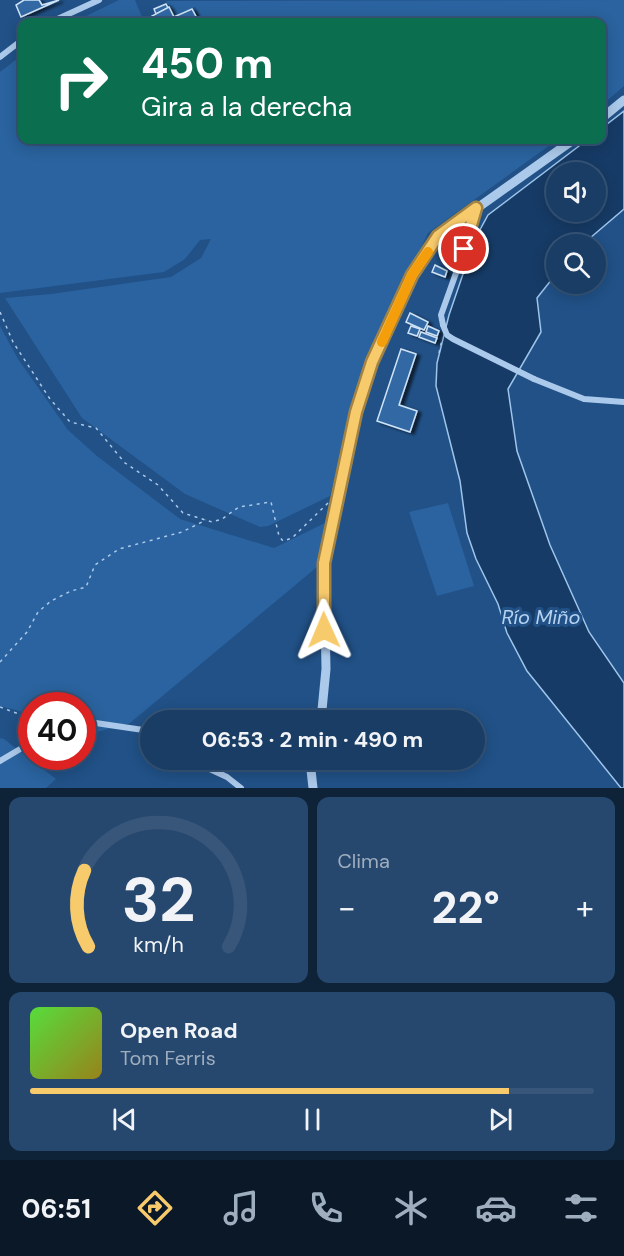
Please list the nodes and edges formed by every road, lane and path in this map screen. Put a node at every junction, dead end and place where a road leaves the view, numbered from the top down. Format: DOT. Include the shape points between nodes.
graph roads {
  1 [pos="99,0"];
  2 [pos="60,18"];
  3 [pos="18,43"];
  4 [pos="0,57"];
  5 [pos="624,100"];
  6 [pos="606,115"];
  7 [pos="567,144"];
  8 [pos="476,208"];
  9 [pos="0,312"];
  10 [pos="624,402"];
  11 [pos="338,493"];
  12 [pos="206,520"];
  13 [pos="0,662"];
  14 [pos="0,707"];
  15 [pos="322,710"];
  16 [pos="18,714"];
  17 [pos="96,723"];
  18 [pos="140,730"];
  19 [pos="18,750"];
  20 [pos="0,761"];
  21 [pos="212,770"];
  22 [pos="311,770"];
  23 [pos="227,777"];
  24 [pos="229,788"];
  25 [pos="241,788"];
  26 [pos="314,788"];
  1 -- 2 [label="street"];
  3 -- 4 [label="street"];
  5 -- 6 [label="street"];
  7 -- 8 [label="street"];
  8 -- 10 [label="street, bridge" via="441,315 447,335 534,379 584,399"];
  8 -- 11 [label="street" via="438,236 412,275 372,362"];
  9 -- 12 [label="path" via="13,342 70,422 96,428 125,463 158,485 183,513"];
  11 -- 12 [label="path" via="292,538 284,541 279,536 271,502 239,507 222,519"];
  11 -- 15 [label="street" via="324,563 326,669"];
  12 -- 13 [label="path" via="182,532 119,549 95,565 86,587 51,601 38,612 27,632"];
  14 -- 16 [label="path"];
  17 -- 18 [label="street"];
  19 -- 20 [label="street"];
  21 -- 23 [label="street"];
  22 -- 26 [label="street"];
  23 -- 24 [label="street"];
  23 -- 25 [label="street"];
}
